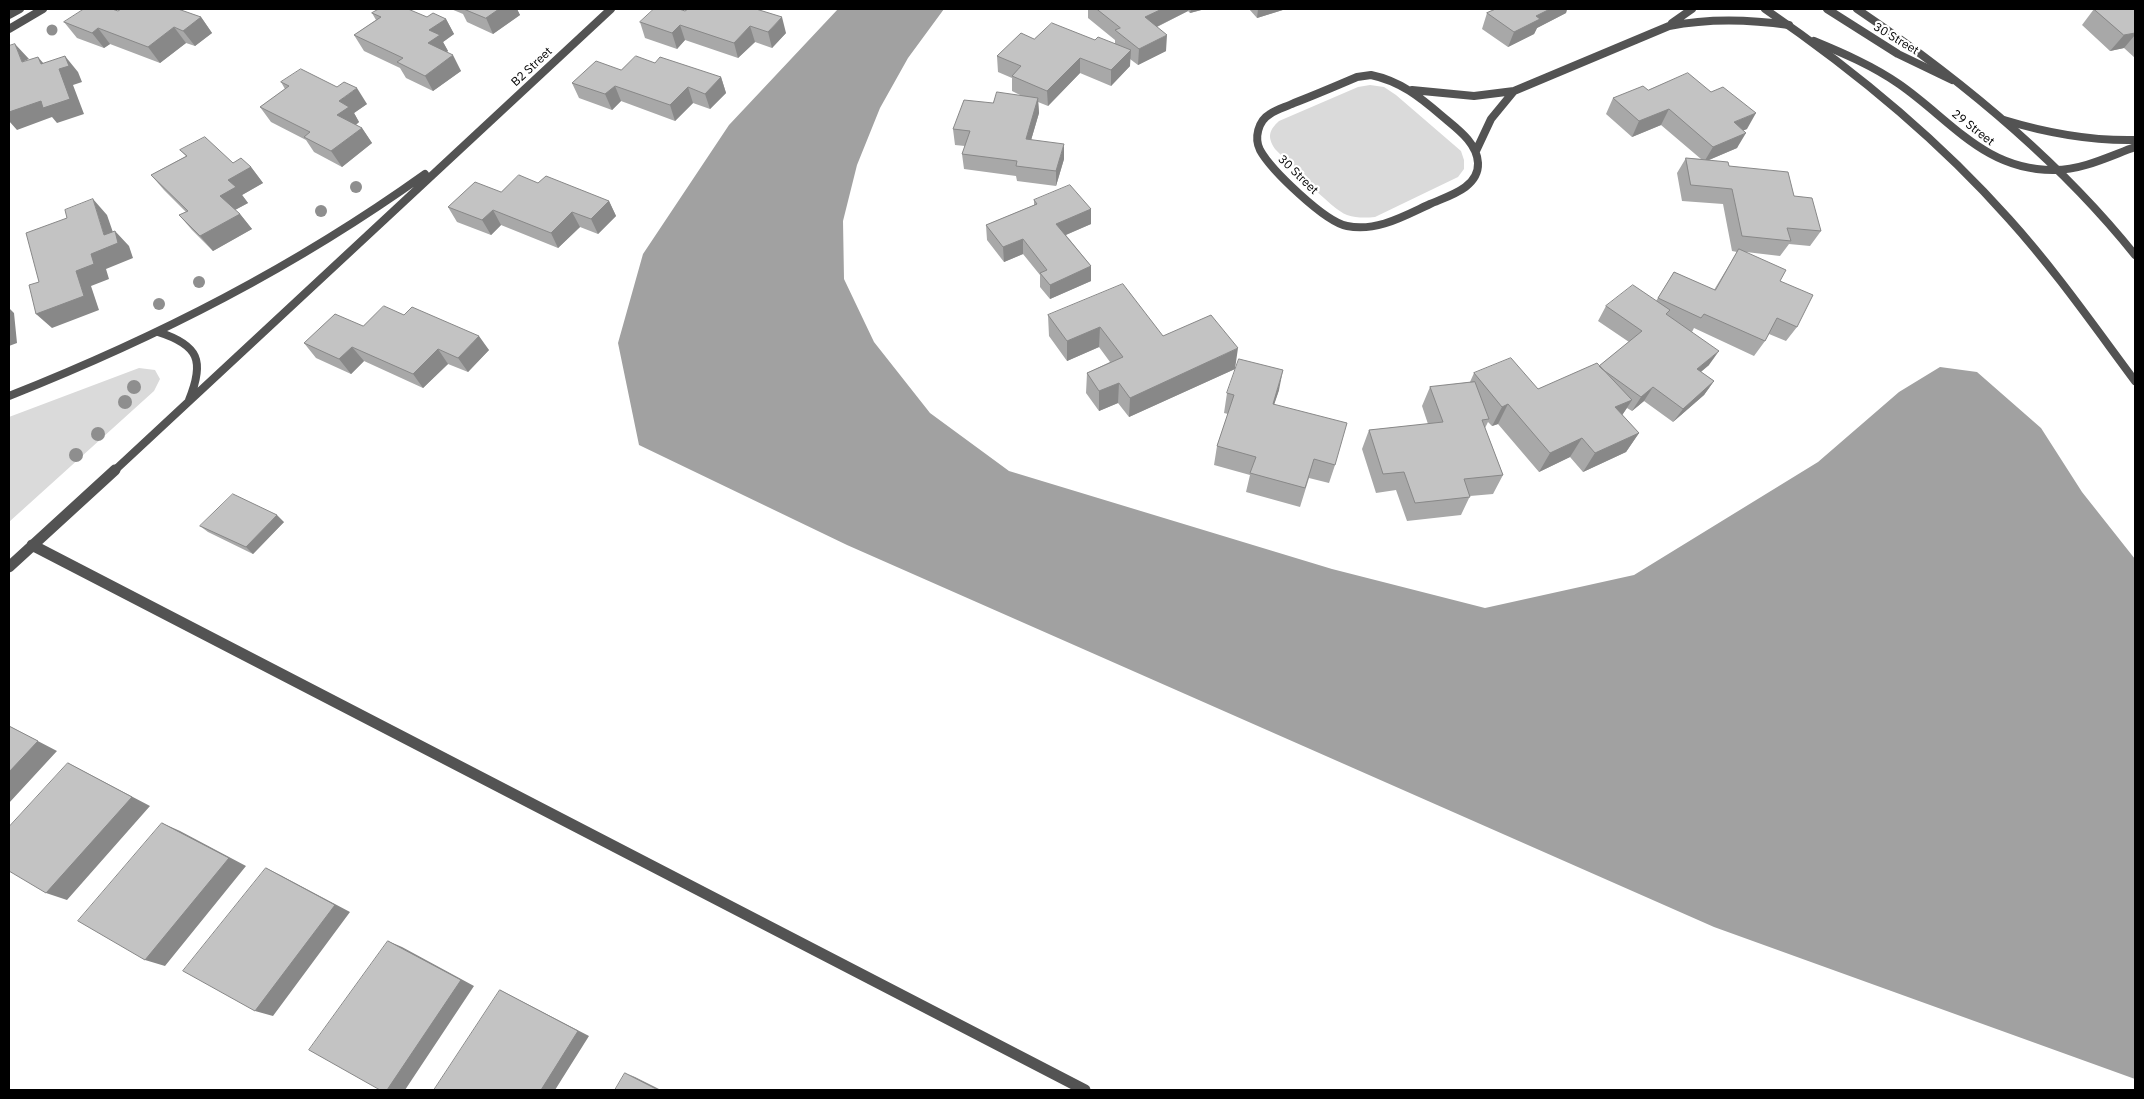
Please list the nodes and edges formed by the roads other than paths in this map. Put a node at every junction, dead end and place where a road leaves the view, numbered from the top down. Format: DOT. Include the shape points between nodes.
graph roads {
  1 [pos="20,9"];
  2 [pos="43,9"];
  3 [pos="611,9"];
  4 [pos="1692,9"];
  5 [pos="1765,9"];
  6 [pos="1827,9"];
  7 [pos="1857,9"];
  8 [pos="9,15"];
  9 [pos="1789,25"];
  10 [pos="1669,26"];
  11 [pos="9,29"];
  12 [pos="1814,41"];
  13 [pos="1958,82"];
  14 [pos="1412,90"];
  15 [pos="1514,92"];
  16 [pos="2004,120"];
  17 [pos="2135,140"];
  18 [pos="468,142"];
  19 [pos="2135,147"];
  20 [pos="1476,151"];
  21 [pos="2056,170"];
  22 [pos="2135,255"];
  23 [pos="158,332"];
  24 [pos="2135,381"];
  25 [pos="9,396"];
  26 [pos="186,406"];
  27 [pos="32,545"];
  28 [pos="9,567"];
  29 [pos="1085,1090"];
  1 -- 8 [label="street"];
  2 -- 11 [label="street"];
  3 -- 18 [label="street, B2 Street"];
  4 -- 10 [label="street, 30 Street"];
  5 -- 9 [label="street"];
  6 -- 13 [label="street, 30 Street" via="1898,54"];
  7 -- 13 [label="street"];
  9 -- 10 [label="street, 30 Street" via="1726,18"];
  9 -- 12 [label="street"];
  10 -- 15 [label="street, 30 Street"];
  12 -- 21 [label="street, 29 Street" via="1866,64 1900,84 1987,154 2006,164"];
  12 -- 24 [label="street" via="1930,137 1985,193 2039,254"];
  13 -- 16 [label="street"];
  14 -- 15 [label="street, 30 Street" via="1474,96"];
  14 -- 20 [label="street, 30 Street" via="1468,138"];
  14 -- 20 [label="street, 30 Street" via="1386,77 1357,77 1269,114 1260,123 1256,134 1258,146 1264,158 1334,222 1368,228 1385,224 1463,189 1474,178 1479,165"];
  15 -- 20 [label="street, 30 Street" via="1494,113"];
  16 -- 17 [label="street, 29 Street" via="2065,136"];
  16 -- 21 [label="street"];
  18 -- 23 [label="street" via="403,191 330,239"];
  18 -- 26 [label="street"];
  19 -- 21 [label="street, 29 Street"];
  21 -- 22 [label="street"];
  23 -- 25 [label="street"];
  23 -- 26 [label="street" via="179,338 193,349 199,365 196,384"];
  26 -- 27 [label="street"];
  27 -- 28 [label="street"];
  27 -- 29 [label="street"];
}
